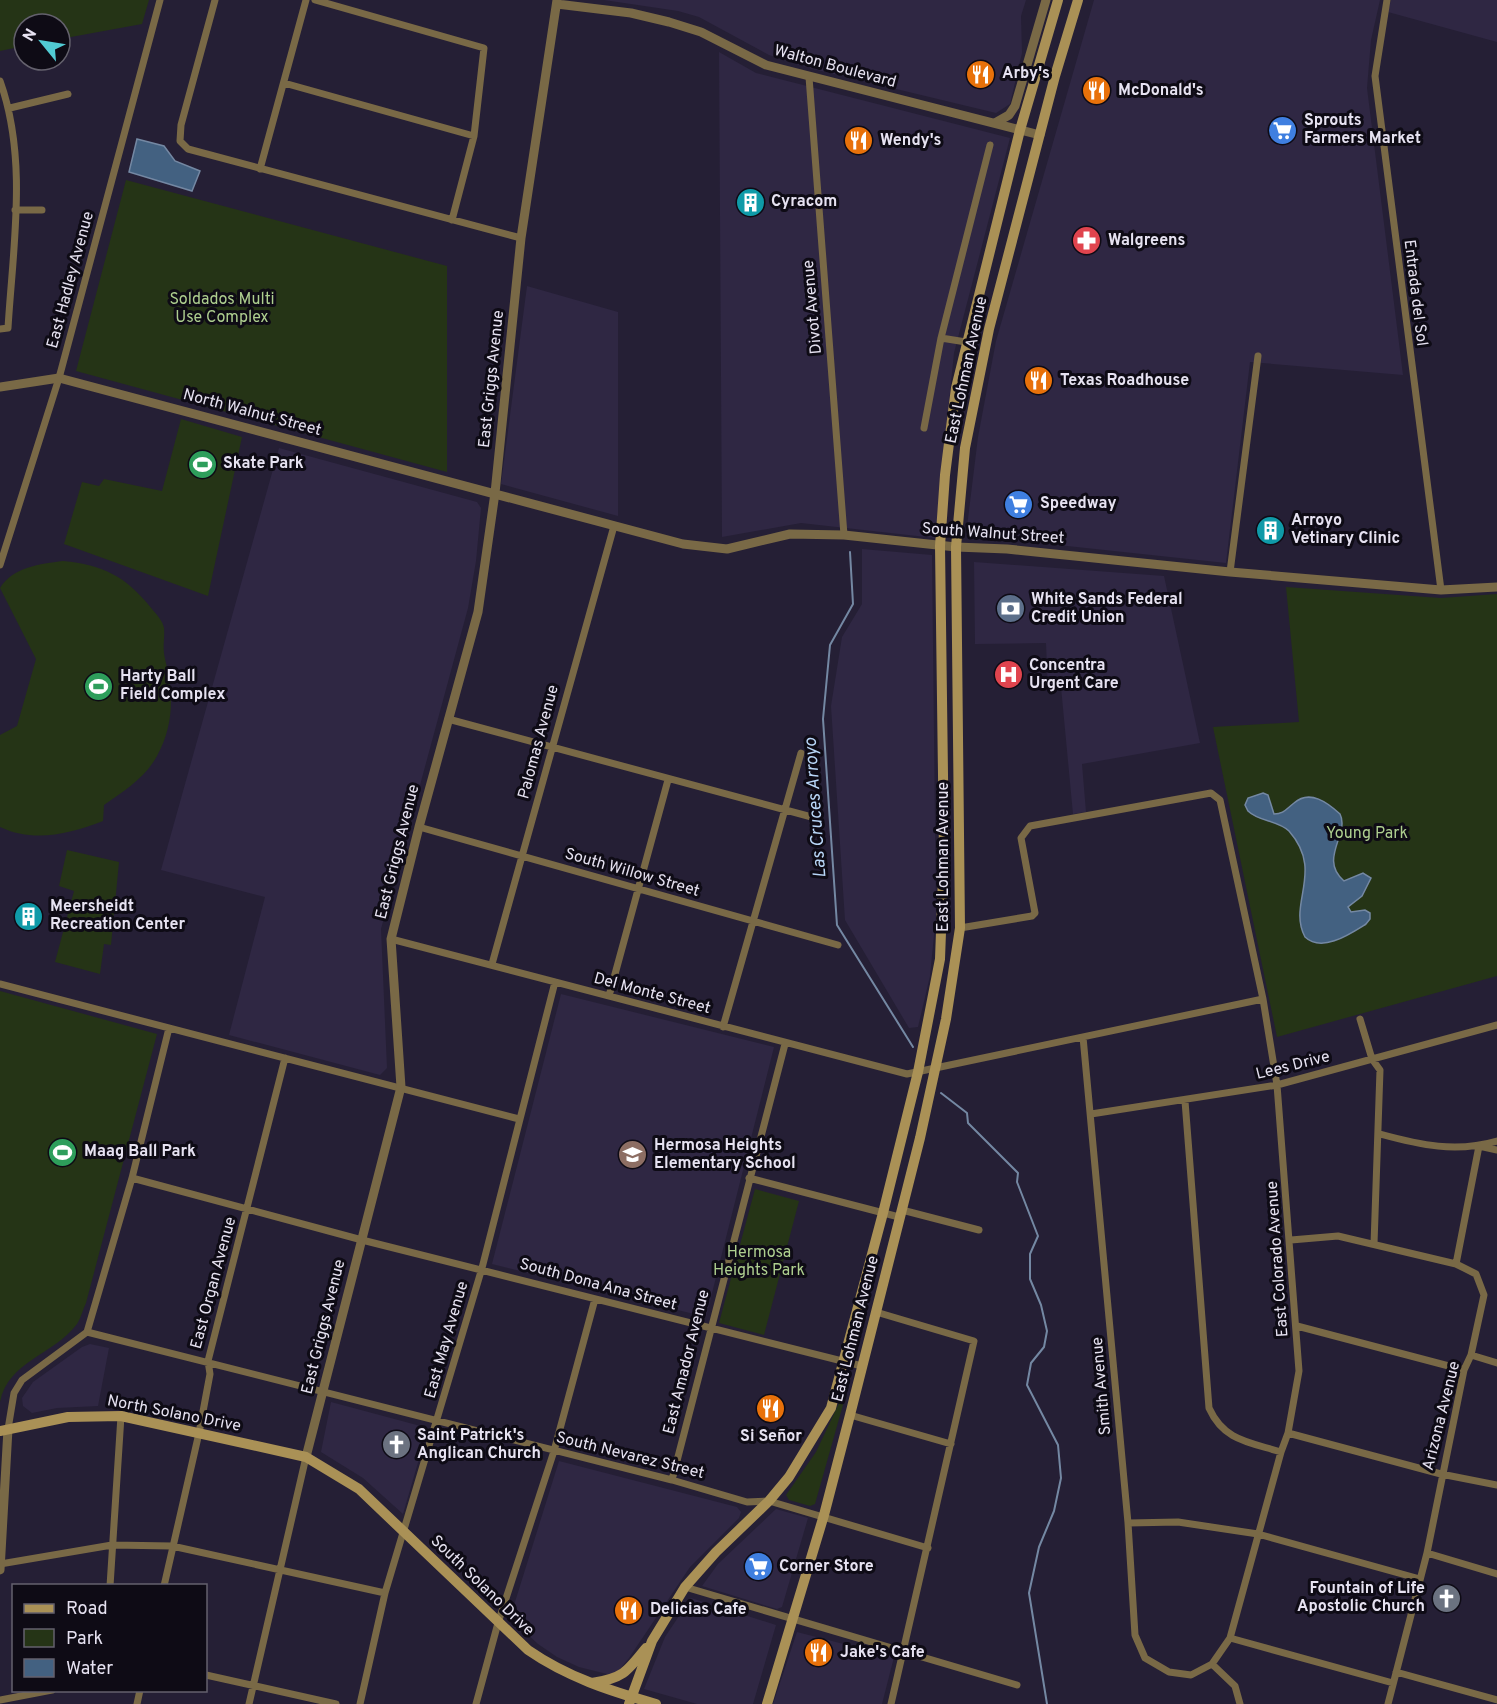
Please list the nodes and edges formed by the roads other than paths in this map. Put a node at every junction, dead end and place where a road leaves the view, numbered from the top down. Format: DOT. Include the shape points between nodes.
graph roads {
  1 [pos="160,0"];
  2 [pos="215,0"];
  3 [pos="306,0"];
  4 [pos="315,0"];
  5 [pos="1046,0"];
  6 [pos="1058,0"];
  7 [pos="1078,0"];
  8 [pos="1386,0"];
  9 [pos="557,2"];
  10 [pos="809,77"];
  11 [pos="0,81"];
  12 [pos="284,83"];
  13 [pos="68,94"];
  14 [pos="10,108"];
  15 [pos="995,123"];
  16 [pos="1020,130"];
  17 [pos="1040,135"];
  18 [pos="474,136"];
  19 [pos="990,145"];
  20 [pos="260,169"];
  21 [pos="15,210"];
  22 [pos="42,210"];
  23 [pos="452,220"];
  24 [pos="521,238"];
  25 [pos="4,328"];
  26 [pos="941,338"];
  27 [pos="966,342"];
  28 [pos="984,348"];
  29 [pos="1258,356"];
  30 [pos="59,378"];
  31 [pos="0,387"];
  32 [pos="924,428"];
  33 [pos="949,447"];
  34 [pos="965,448"];
  35 [pos="495,493"];
  36 [pos="614,526"];
  37 [pos="844,535"];
  38 [pos="940,546"];
  39 [pos="956,547"];
  40 [pos="0,565"];
  41 [pos="1230,572"];
  42 [pos="1497,586"];
  43 [pos="1441,590"];
  44 [pos="448,719"];
  45 [pos="552,746"];
  46 [pos="801,753"];
  47 [pos="668,780"];
  48 [pos="783,810"];
  49 [pos="819,819"];
  50 [pos="418,827"];
  51 [pos="522,856"];
  52 [pos="636,890"];
  53 [pos="754,921"];
  54 [pos="960,928"];
  55 [pos="391,939"];
  56 [pos="838,945"];
  57 [pos="492,964"];
  58 [pos="555,982"];
  59 [pos="0,984"];
  60 [pos="609,996"];
  61 [pos="1263,999"];
  62 [pos="1360,1019"];
  63 [pos="1497,1025"];
  64 [pos="723,1027"];
  65 [pos="169,1028"];
  66 [pos="1083,1036"];
  67 [pos="785,1044"];
  68 [pos="285,1058"];
  69 [pos="1372,1059"];
  70 [pos="934,1068"];
  71 [pos="912,1073"];
  72 [pos="1277,1085"];
  73 [pos="401,1087"];
  74 [pos="1185,1101"];
  75 [pos="1091,1114"];
  76 [pos="519,1119"];
  77 [pos="1380,1134"];
  78 [pos="1497,1141"];
  79 [pos="1479,1146"];
  80 [pos="1497,1150"];
  81 [pos="132,1178"];
  82 [pos="749,1178"];
  83 [pos="247,1210"];
  84 [pos="884,1213"];
  85 [pos="900,1214"];
  86 [pos="979,1230"];
  87 [pos="362,1240"];
  88 [pos="1291,1240"];
  89 [pos="1374,1244"];
  90 [pos="1456,1264"];
  91 [pos="482,1269"];
  92 [pos="595,1299"];
  93 [pos="876,1311"];
  94 [pos="1297,1326"];
  95 [pos="711,1328"];
  96 [pos="87,1332"];
  97 [pos="1471,1354"];
  98 [pos="208,1361"];
  99 [pos="845,1363"];
  100 [pos="1497,1363"];
  101 [pos="862,1366"];
  102 [pos="1464,1370"];
  103 [pos="324,1392"];
  104 [pos="850,1415"];
  105 [pos="121,1416"];
  106 [pos="438,1420"];
  107 [pos="4,1430"];
  108 [pos="199,1433"];
  109 [pos="1288,1433"];
  110 [pos="951,1444"];
  111 [pos="554,1451"];
  112 [pos="1281,1452"];
  113 [pos="306,1457"];
  114 [pos="1442,1474"];
  115 [pos="672,1480"];
  116 [pos="1497,1485"];
  117 [pos="769,1501"];
  118 [pos="824,1515"];
  119 [pos="1128,1523"];
  120 [pos="404,1531"];
  121 [pos="1258,1534"];
  122 [pos="112,1545"];
  123 [pos="172,1546"];
  124 [pos="928,1548"];
  125 [pos="1427,1553"];
  126 [pos="0,1564"];
  127 [pos="279,1569"];
  128 [pos="0,1570"];
  129 [pos="1497,1574"];
  130 [pos="1420,1579"];
  131 [pos="110,1584"];
  132 [pos="164,1584"];
  133 [pos="686,1587"];
  134 [pos="386,1593"];
  135 [pos="792,1620"];
  136 [pos="498,1623"];
  137 [pos="1230,1638"];
  138 [pos="652,1641"];
  139 [pos="904,1651"];
  140 [pos="1212,1664"];
  141 [pos="1396,1672"];
  142 [pos="207,1675"];
  143 [pos="1393,1683"];
  144 [pos="589,1684"];
  145 [pos="253,1685"];
  146 [pos="1017,1685"];
  147 [pos="42,1692"];
  148 [pos="0,1700"];
  149 [pos="1497,1700"];
  150 [pos="630,1701"];
  151 [pos="249,1704"];
  152 [pos="336,1704"];
  153 [pos="360,1704"];
  154 [pos="476,1704"];
  155 [pos="656,1704"];
  156 [pos="767,1704"];
  157 [pos="891,1704"];
  158 [pos="1240,1704"];
  159 [pos="1388,1704"];
  1 -- 30 [label="street, East Hadley Avenue"];
  2 -- 20 [label="street" via="180,141 189,149"];
  3 -- 12 [label="street"];
  4 -- 18 [label="street" via="484,48"];
  5 -- 15 [label="street" via="1015,106"];
  6 -- 16 [label="main road, East Lohman Avenue"];
  7 -- 17 [label="main road, East Lohman Avenue"];
  8 -- 43 [label="street, Entrada del Sol" via="1375,76"];
  9 -- 10 [label="street, Walton Boulevard" via="669,22 701,32 766,65"];
  9 -- 24 [label="street, East Griggs Avenue"];
  10 -- 15 [label="street, Walton Boulevard"];
  10 -- 37 [label="street, Divot Avenue"];
  11 -- 14 [label="street"];
  12 -- 18 [label="street"];
  12 -- 20 [label="street"];
  13 -- 14 [label="street"];
  14 -- 21 [label="street" via="16,154"];
  15 -- 16 [label="street, Walton Boulevard"];
  16 -- 17 [label="street, Walton Boulevard"];
  16 -- 27 [label="main road, East Lohman Avenue"];
  17 -- 28 [label="main road, East Lohman Avenue"];
  18 -- 23 [label="street"];
  19 -- 26 [label="street"];
  20 -- 23 [label="street"];
  21 -- 22 [label="street"];
  21 -- 25 [label="street"];
  23 -- 24 [label="street"];
  24 -- 35 [label="street, East Griggs Avenue"];
  26 -- 27 [label="street"];
  26 -- 32 [label="street"];
  27 -- 28 [label="main road"];
  27 -- 33 [label="main road, East Lohman Avenue"];
  28 -- 34 [label="main road, East Lohman Avenue"];
  29 -- 41 [label="street"];
  30 -- 31 [label="street, North Walnut Street"];
  30 -- 35 [label="street, North Walnut Street"];
  30 -- 40 [label="street, East Hadley Avenue"];
  33 -- 34 [label="main road"];
  33 -- 38 [label="main road, East Lohman Avenue"];
  34 -- 39 [label="main road, East Lohman Avenue"];
  35 -- 36 [label="street, South Walnut Street"];
  35 -- 44 [label="street, East Griggs Avenue" via="478,612"];
  36 -- 37 [label="street, South Walnut Street" via="682,544 726,549 790,534"];
  36 -- 45 [label="street, Palomas Avenue"];
  37 -- 38 [label="street, South Walnut Street"];
  38 -- 39 [label="street, South Walnut Street"];
  38 -- 71 [label="main road, East Lohman Avenue" via="940,959"];
  39 -- 41 [label="street, South Walnut Street"];
  39 -- 54 [label="main road, East Lohman Avenue"];
  41 -- 43 [label="street, South Walnut Street"];
  42 -- 43 [label="street, South Walnut Street"];
  44 -- 45 [label="street"];
  44 -- 50 [label="street, East Griggs Avenue"];
  45 -- 47 [label="street"];
  45 -- 51 [label="street, Palomas Avenue"];
  46 -- 48 [label="street"];
  47 -- 48 [label="street"];
  47 -- 52 [label="street"];
  48 -- 49 [label="street"];
  48 -- 53 [label="street"];
  50 -- 51 [label="street, South Willow Street"];
  50 -- 55 [label="street, East Griggs Avenue"];
  51 -- 52 [label="street, South Willow Street"];
  51 -- 57 [label="street, Palomas Avenue"];
  52 -- 53 [label="street, South Willow Street"];
  52 -- 60 [label="street"];
  53 -- 56 [label="street, South Willow Street"];
  53 -- 64 [label="street"];
  54 -- 61 [label="street, East Colorado Avenue" via="1035,913 1021,838 1030,826 1211,793 1220,800"];
  54 -- 70 [label="main road, East Lohman Avenue"];
  55 -- 57 [label="street, Del Monte Street"];
  55 -- 73 [label="street, East Griggs Avenue"];
  57 -- 58 [label="street, Del Monte Street"];
  58 -- 60 [label="street, Del Monte Street"];
  58 -- 76 [label="street, East May Avenue"];
  59 -- 65 [label="street"];
  60 -- 64 [label="street, Del Monte Street"];
  61 -- 66 [label="street"];
  61 -- 72 [label="street, East Colorado Avenue"];
  62 -- 69 [label="street"];
  63 -- 69 [label="street, Lees Drive"];
  64 -- 67 [label="street, Del Monte Street"];
  65 -- 68 [label="street"];
  65 -- 81 [label="street"];
  66 -- 70 [label="street"];
  66 -- 75 [label="street, Smith Avenue"];
  67 -- 71 [label="street, Del Monte Street"];
  67 -- 82 [label="street, East Amador Avenue"];
  68 -- 73 [label="street"];
  68 -- 83 [label="street, East Organ Avenue"];
  69 -- 72 [label="street, Lees Drive"];
  69 -- 77 [label="street" via="1380,1070"];
  70 -- 71 [label="street"];
  70 -- 85 [label="main road, East Lohman Avenue"];
  71 -- 84 [label="main road, East Lohman Avenue"];
  72 -- 74 [label="street, Lees Drive"];
  72 -- 88 [label="street, East Colorado Avenue"];
  73 -- 76 [label="street"];
  73 -- 87 [label="street, East Griggs Avenue"];
  74 -- 75 [label="street, Lees Drive"];
  74 -- 112 [label="street" via="1209,1408 1217,1425 1233,1437"];
  75 -- 119 [label="street, Smith Avenue"];
  76 -- 91 [label="street, East May Avenue"];
  77 -- 79 [label="street" via="1433,1148"];
  77 -- 89 [label="street"];
  78 -- 79 [label="street"];
  79 -- 80 [label="street"];
  79 -- 90 [label="street"];
  81 -- 83 [label="street, South Dona Ana Street"];
  81 -- 96 [label="street"];
  82 -- 84 [label="street"];
  82 -- 95 [label="street, East Amador Avenue"];
  83 -- 87 [label="street, South Dona Ana Street"];
  83 -- 98 [label="street, East Organ Avenue"];
  84 -- 85 [label="street"];
  84 -- 99 [label="main road, East Lohman Avenue"];
  85 -- 86 [label="street"];
  85 -- 93 [label="main road, East Lohman Avenue"];
  87 -- 91 [label="street, South Dona Ana Street"];
  87 -- 103 [label="street, East Griggs Avenue"];
  88 -- 89 [label="street" via="1338,1236"];
  88 -- 94 [label="street, East Colorado Avenue"];
  89 -- 90 [label="street"];
  90 -- 97 [label="street, Arizona Avenue" via="1476,1274 1484,1295"];
  91 -- 92 [label="street, South Dona Ana Street"];
  91 -- 106 [label="street, East May Avenue"];
  92 -- 95 [label="street, South Dona Ana Street"];
  92 -- 111 [label="street"];
  93 -- 101 [label="main road, East Lohman Avenue"];
  93 -- 110 [label="street" via="974,1341"];
  94 -- 102 [label="street"];
  94 -- 109 [label="street, East Colorado Avenue" via="1299,1371"];
  95 -- 99 [label="street, South Dona Ana Street"];
  95 -- 115 [label="street, East Amador Avenue"];
  96 -- 98 [label="street, South Nevarez Street"];
  96 -- 107 [label="street" via="22,1380 14,1393"];
  97 -- 100 [label="street"];
  97 -- 102 [label="street, Arizona Avenue"];
  98 -- 103 [label="street, South Nevarez Street"];
  98 -- 108 [label="street, East Organ Avenue" via="210,1374"];
  99 -- 101 [label="street, South Dona Ana Street"];
  99 -- 117 [label="main road" via="831,1408 807,1451"];
  101 -- 104 [label="main road, East Lohman Avenue"];
  102 -- 114 [label="street, Arizona Avenue"];
  103 -- 106 [label="street, South Nevarez Street"];
  103 -- 113 [label="street, East Griggs Avenue"];
  104 -- 110 [label="street"];
  104 -- 118 [label="main road, East Lohman Avenue"];
  105 -- 107 [label="main road, North Solano Drive" via="68,1417"];
  105 -- 108 [label="main road, North Solano Drive"];
  105 -- 122 [label="street"];
  106 -- 111 [label="street, South Nevarez Street"];
  106 -- 120 [label="street, East May Avenue"];
  107 -- 126 [label="street"];
  108 -- 113 [label="main road, North Solano Drive"];
  108 -- 123 [label="street, East Organ Avenue"];
  109 -- 112 [label="street, East Colorado Avenue"];
  109 -- 114 [label="street"];
  110 -- 124 [label="street"];
  111 -- 115 [label="street, South Nevarez Street"];
  111 -- 136 [label="street"];
  112 -- 121 [label="street, East Colorado Avenue"];
  113 -- 120 [label="main road, South Solano Drive" via="358,1489"];
  113 -- 127 [label="street, East Griggs Avenue"];
  114 -- 116 [label="street"];
  114 -- 125 [label="street, Arizona Avenue"];
  115 -- 117 [label="street, South Nevarez Street" via="747,1502"];
  117 -- 118 [label="street, South Nevarez Street"];
  117 -- 133 [label="main road"];
  118 -- 124 [label="street, South Nevarez Street"];
  118 -- 135 [label="main road, East Lohman Avenue"];
  119 -- 121 [label="street" via="1178,1522"];
  119 -- 140 [label="street, Smith Avenue" via="1135,1635 1145,1658 1169,1672 1191,1675"];
  120 -- 134 [label="street, East May Avenue"];
  120 -- 136 [label="main road, South Solano Drive"];
  121 -- 130 [label="street"];
  121 -- 137 [label="street, East Colorado Avenue"];
  122 -- 123 [label="street"];
  122 -- 126 [label="street"];
  122 -- 131 [label="street"];
  123 -- 127 [label="street"];
  123 -- 132 [label="street, East Organ Avenue"];
  124 -- 139 [label="street"];
  125 -- 129 [label="street"];
  125 -- 130 [label="street, Arizona Avenue"];
  126 -- 128 [label="street"];
  127 -- 134 [label="street"];
  127 -- 145 [label="street, East Griggs Avenue"];
  130 -- 141 [label="street, Arizona Avenue"];
  133 -- 135 [label="street"];
  133 -- 138 [label="main road"];
  134 -- 153 [label="street, East May Avenue"];
  135 -- 139 [label="street"];
  135 -- 156 [label="main road, East Lohman Avenue"];
  136 -- 144 [label="main road, South Solano Drive" via="551,1666"];
  136 -- 154 [label="street"];
  137 -- 140 [label="street, East Colorado Avenue"];
  137 -- 143 [label="street"];
  138 -- 144 [label="main road" via="627,1673"];
  138 -- 150 [label="main road"];
  139 -- 146 [label="street"];
  139 -- 157 [label="street"];
  140 -- 158 [label="street" via="1235,1686"];
  141 -- 143 [label="street, Arizona Avenue"];
  141 -- 149 [label="street"];
  142 -- 145 [label="street"];
  143 -- 159 [label="street, Arizona Avenue"];
  144 -- 150 [label="main road, South Solano Drive"];
  145 -- 151 [label="street, East Griggs Avenue"];
  145 -- 152 [label="street"];
  147 -- 148 [label="street"];
  150 -- 155 [label="main road, South Solano Drive"];
}
